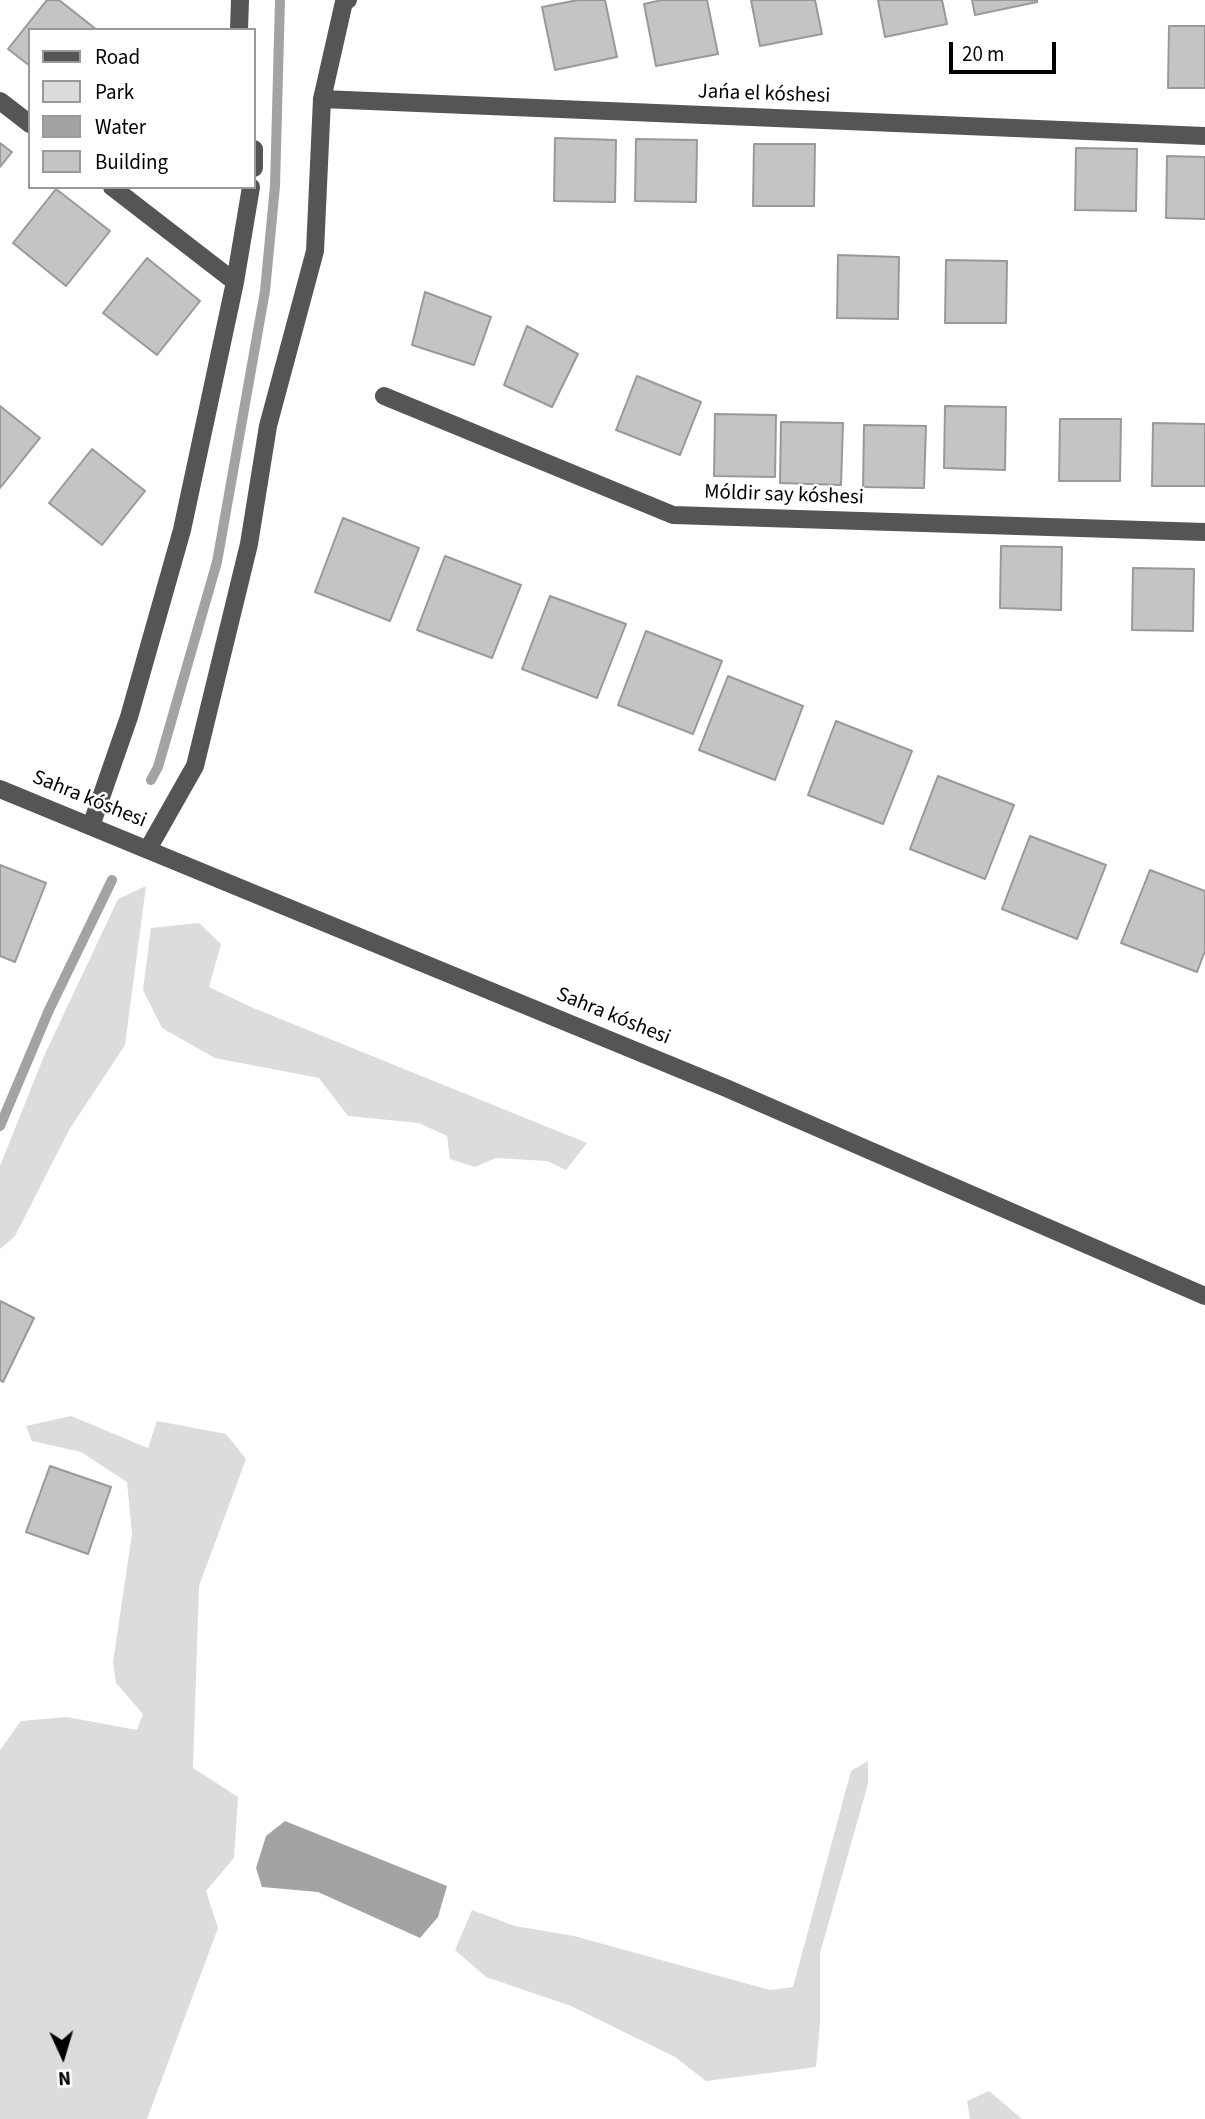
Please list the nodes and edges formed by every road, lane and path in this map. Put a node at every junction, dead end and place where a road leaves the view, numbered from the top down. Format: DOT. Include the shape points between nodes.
graph roads {
  1 [pos="240,0"];
  2 [pos="346,1"];
  3 [pos="239,28"];
  4 [pos="322,99"];
  5 [pos="0,101"];
  6 [pos="28,122"];
  7 [pos="1205,136"];
  8 [pos="115,189"];
  9 [pos="251,189"];
  10 [pos="235,282"];
  11 [pos="384,397"];
  12 [pos="1205,532"];
  13 [pos="0,789"];
  14 [pos="91,825"];
  15 [pos="148,849"];
  16 [pos="1205,1296"];
  1 -- 3 [label="street"];
  2 -- 4 [label="street"];
  4 -- 7 [label="street, Jańa el kóshesi"];
  4 -- 15 [label="street" via="316,251 268,426 249,544 195,766"];
  5 -- 6 [label="street"];
  8 -- 10 [label="street"];
  9 -- 10 [label="street"];
  10 -- 14 [label="street" via="182,530 129,716"];
  11 -- 12 [label="street, Móldir say kóshesi" via="673,515"];
  13 -- 14 [label="street, Sahra kóshesi"];
  14 -- 15 [label="street, Sahra kóshesi"];
  15 -- 16 [label="street, Sahra kóshesi" via="726,1088"];
}
